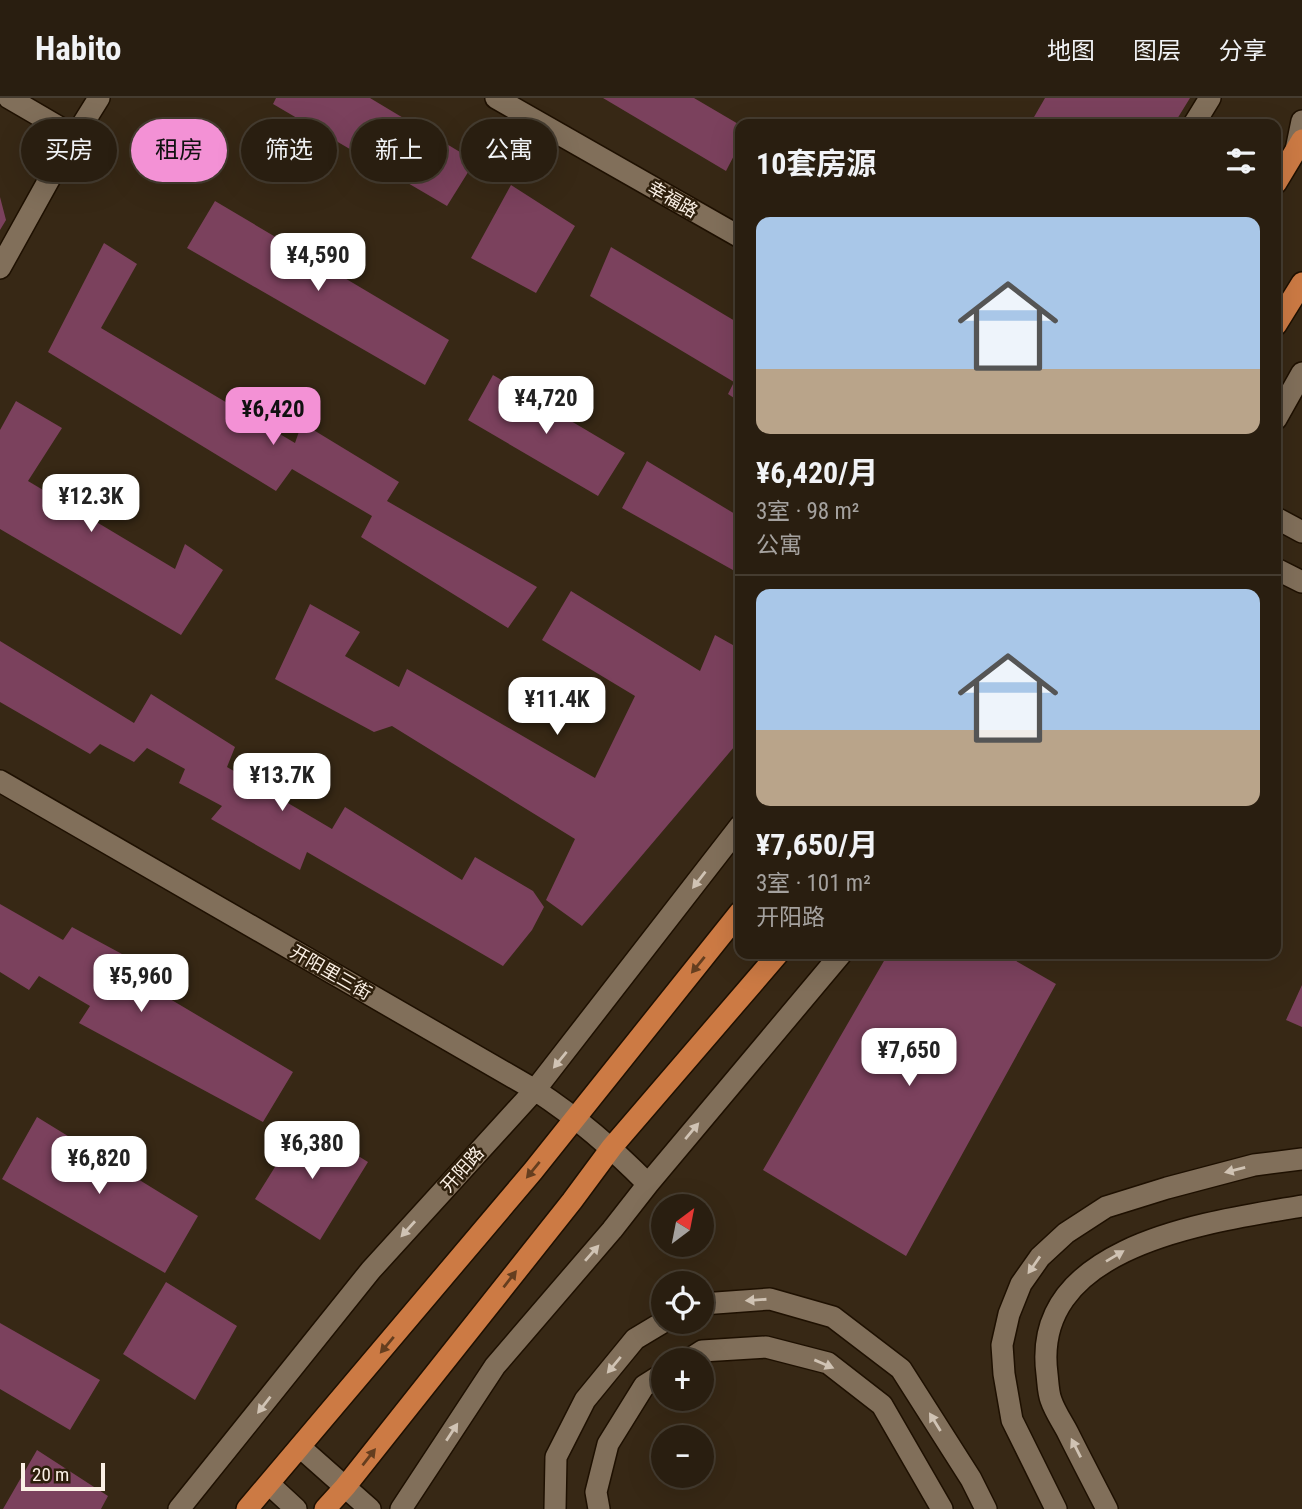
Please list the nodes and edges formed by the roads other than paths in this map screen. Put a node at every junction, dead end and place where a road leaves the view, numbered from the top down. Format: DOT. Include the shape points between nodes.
graph roads {
  1 [pos="9,98"];
  2 [pos="99,98"];
  3 [pos="496,98"];
  4 [pos="1210,98"];
  5 [pos="45,119"];
  6 [pos="87,119"];
  7 [pos="1197,119"];
  8 [pos="1302,121"];
  9 [pos="1299,145"];
  10 [pos="1281,175"];
  11 [pos="48,182"];
  12 [pos="735,234"];
  13 [pos="0,268"];
  14 [pos="1302,283"];
  15 [pos="1281,317"];
  16 [pos="1302,373"];
  17 [pos="1281,410"];
  18 [pos="1281,521"];
  19 [pos="1302,532"];
  20 [pos="1281,572"];
  21 [pos="1302,582"];
  22 [pos="0,782"];
  23 [pos="735,832"];
  24 [pos="735,918"];
  25 [pos="774,959"];
  26 [pos="837,959"];
  27 [pos="535,1090"];
  28 [pos="576,1117"];
  29 [pos="612,1147"];
  30 [pos="1302,1159"];
  31 [pos="648,1184"];
  32 [pos="1302,1206"];
  33 [pos="714,1303"];
  34 [pos="651,1329"];
  35 [pos="714,1350"];
  36 [pos="651,1382"];
  37 [pos="300,1447"];
  38 [pos="269,1484"];
  39 [pos="345,1487"];
  40 [pos="940,1505"];
  41 [pos="179,1509"];
  42 [pos="247,1509"];
  43 [pos="296,1509"];
  44 [pos="325,1509"];
  45 [pos="370,1509"];
  46 [pos="401,1509"];
  47 [pos="555,1509"];
  48 [pos="599,1509"];
  49 [pos="986,1509"];
  50 [pos="1056,1509"];
  51 [pos="1107,1509"];
  1 -- 5 [label="street"];
  2 -- 6 [label="street"];
  3 -- 12 [label="street, 幸福路"];
  4 -- 7 [label="street"];
  8 -- 9 [label="street"];
  9 -- 10 [label="main road"];
  11 -- 13 [label="street"];
  14 -- 15 [label="main road"];
  16 -- 17 [label="street"];
  18 -- 19 [label="street"];
  20 -- 21 [label="street"];
  22 -- 27 [label="street, 开阳里三街"];
  23 -- 27 [label="street, 开阳路, one-way"];
  24 -- 28 [label="main road, one-way"];
  25 -- 29 [label="main road"];
  31 -- 26 [label="street, one-way"];
  27 -- 28 [label="street, 开阳里三街"];
  27 -- 41 [label="street, 开阳路, one-way" via="371,1270"];
  28 -- 29 [label="street, 开阳里三街"];
  28 -- 37 [label="main road, one-way"];
  29 -- 31 [label="street, 开阳里三街"];
  39 -- 29 [label="main road, one-way"];
  30 -- 50 [label="street, one-way" via="1254,1166 1106,1207 1040,1256 1021,1284 1002,1345 1012,1420"];
  46 -- 31 [label="street, one-way" via="495,1366"];
  51 -- 32 [label="street, one-way" via="1051,1399 1045,1353 1051,1321 1067,1294 1094,1269 1126,1250 1173,1233"];
  49 -- 33 [label="street, one-way" via="901,1369 833,1317 769,1299"];
  34 -- 47 [label="street, one-way" via="635,1339 584,1400 556,1457"];
  35 -- 40 [label="street, one-way" via="766,1347 828,1363 882,1405"];
  36 -- 48 [label="street" via="608,1444 596,1492"];
  37 -- 38 [label="main road"];
  37 -- 39 [label="street"];
  38 -- 42 [label="main road"];
  38 -- 43 [label="street"];
  39 -- 44 [label="main road"];
  39 -- 45 [label="street"];
}
